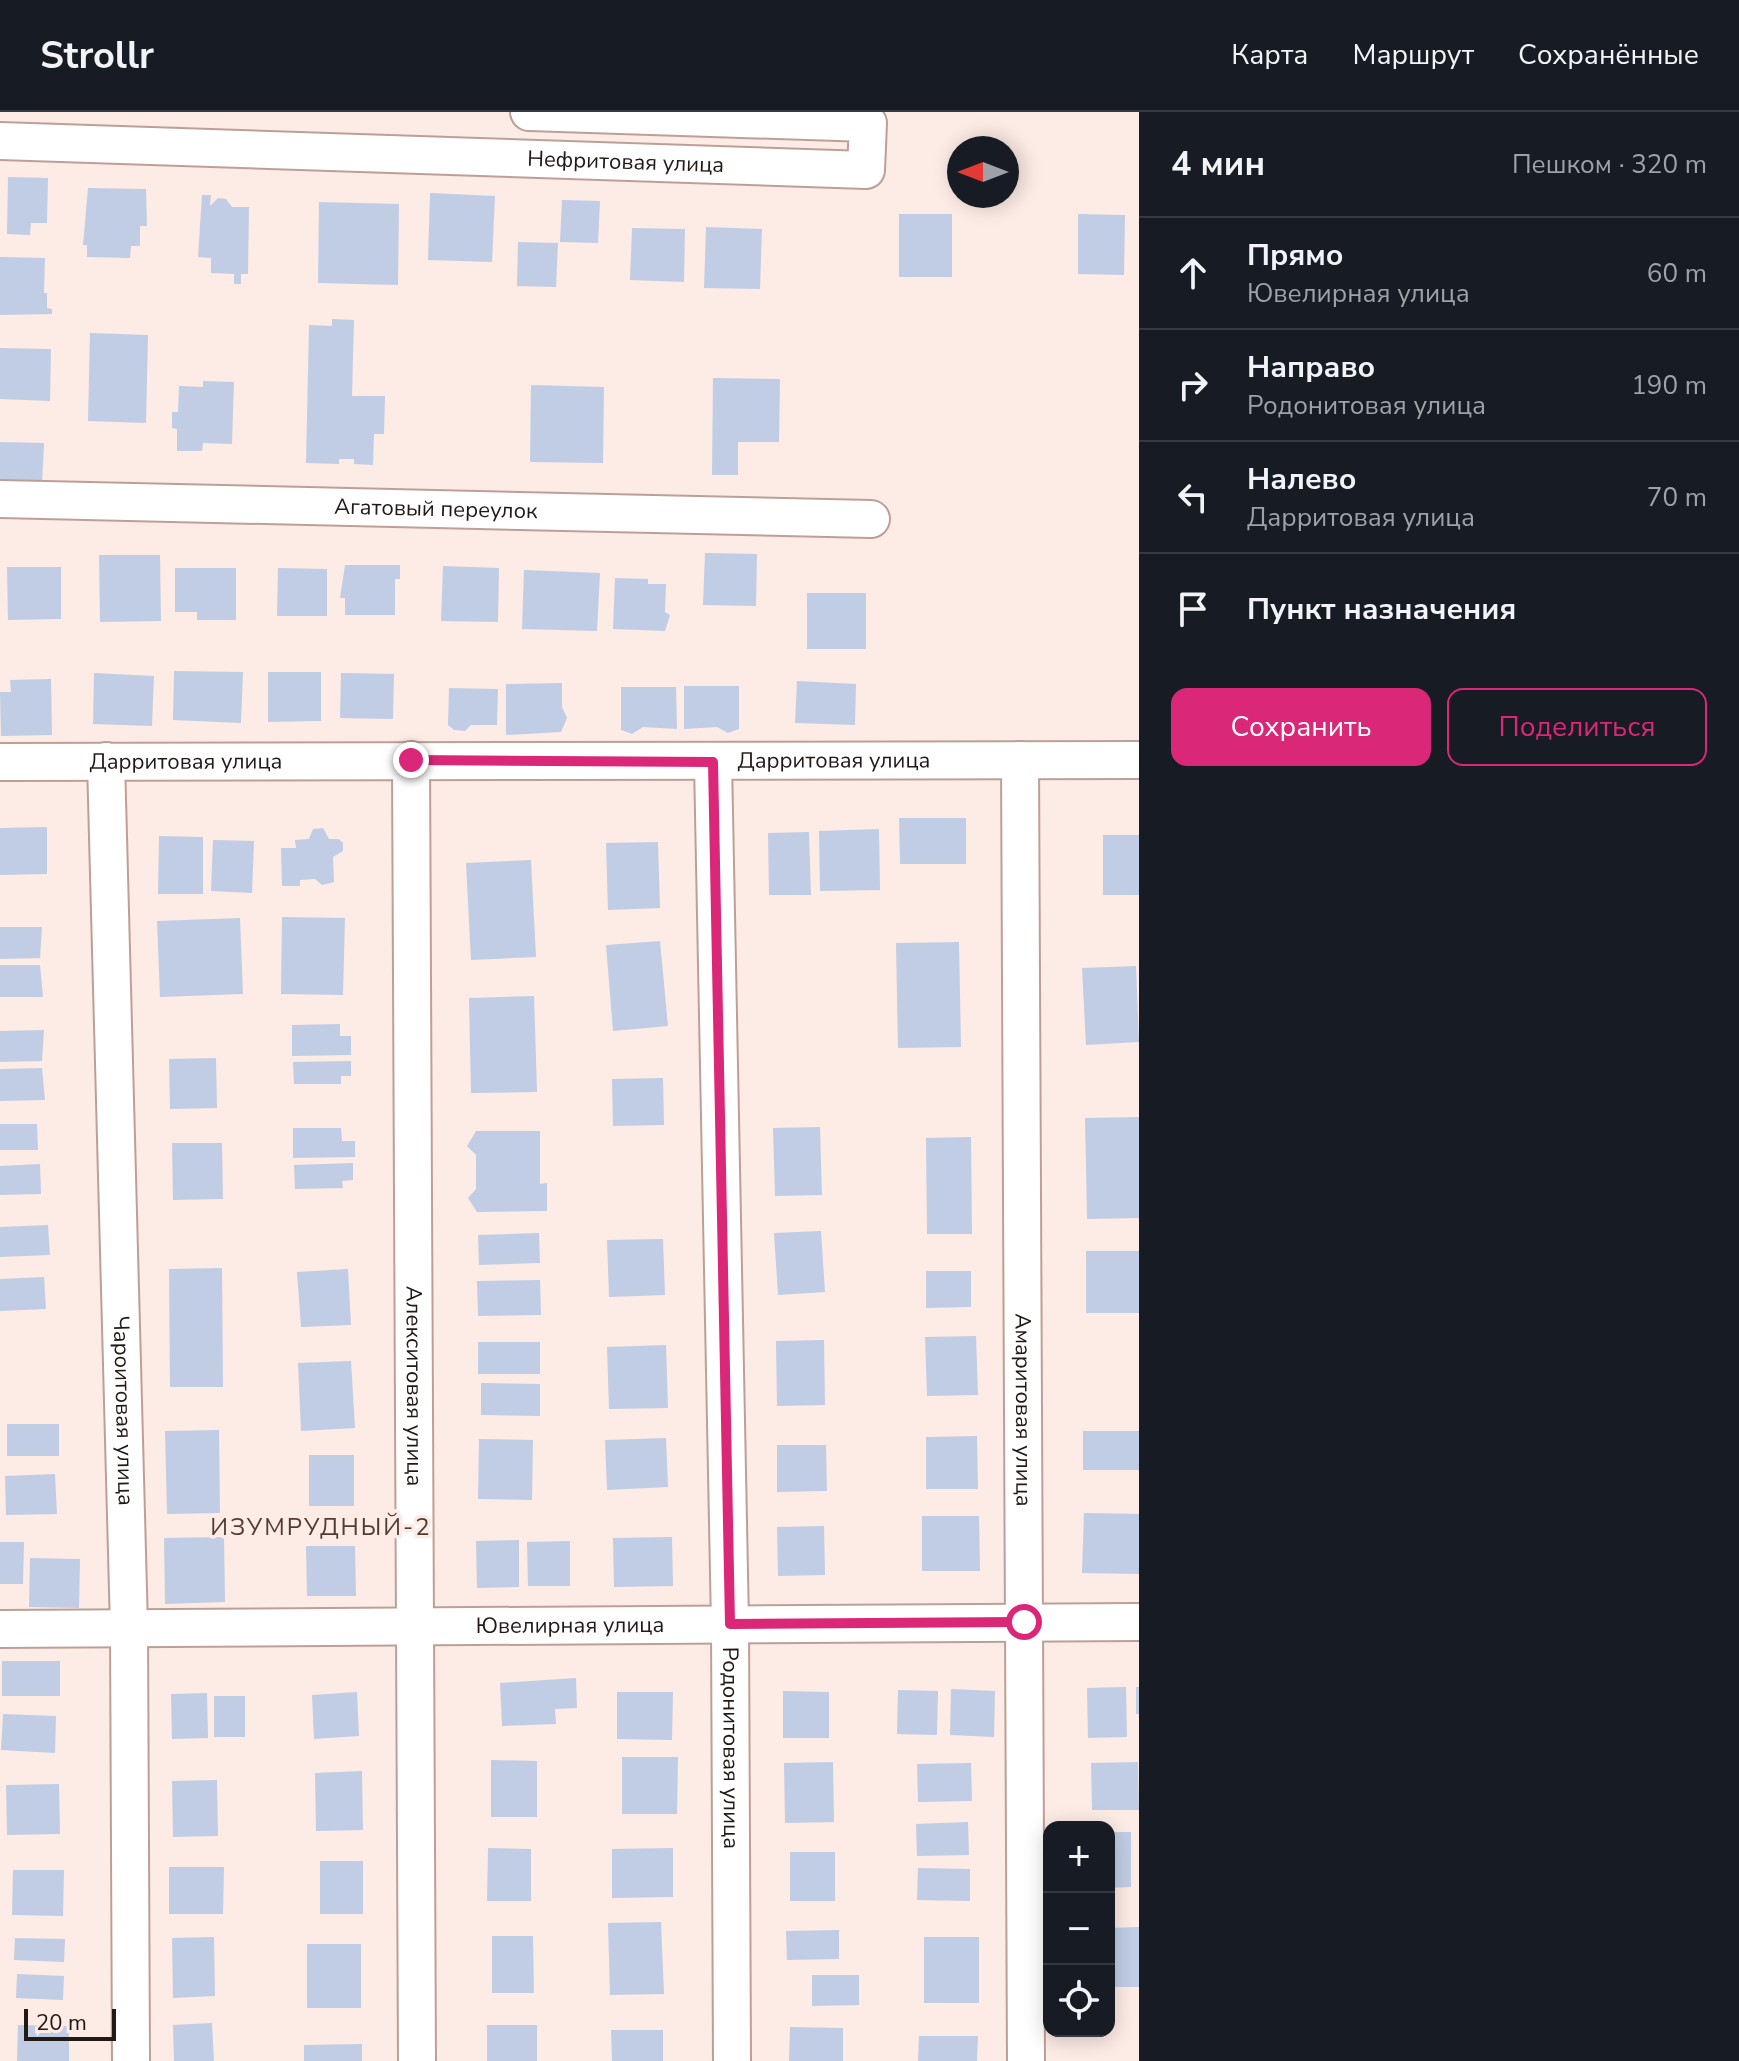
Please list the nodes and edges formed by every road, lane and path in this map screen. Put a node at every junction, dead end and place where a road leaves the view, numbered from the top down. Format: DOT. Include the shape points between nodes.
graph roads {
  1 [pos="529,112"];
  2 [pos="0,141"];
  3 [pos="0,499"];
  4 [pos="871,519"];
  5 [pos="411,760"];
  6 [pos="1020,760"];
  7 [pos="1139,760"];
  8 [pos="106,761"];
  9 [pos="0,762"];
  10 [pos="713,762"];
  11 [pos="1024,1622"];
  12 [pos="1139,1622"];
  13 [pos="730,1624"];
  14 [pos="129,1628"];
  15 [pos="415,1628"];
  16 [pos="0,1629"];
  17 [pos="131,2061"];
  18 [pos="417,2061"];
  19 [pos="732,2061"];
  20 [pos="1026,2061"];
  1 -- 2 [label="street, Нефритовая улица" via="868,123 866,170"];
  3 -- 4 [label="street, Агатовый переулок"];
  5 -- 8 [label="street, Дарритовая улица"];
  5 -- 10 [label="street, Дарритовая улица"];
  5 -- 15 [label="street, Алекситовая улица"];
  6 -- 7 [label="street, Дарритовая улица"];
  6 -- 10 [label="street, Дарритовая улица"];
  6 -- 11 [label="street, Амаритовая улица"];
  8 -- 9 [label="street, Дарритовая улица"];
  8 -- 14 [label="street, Чароитовая улица"];
  10 -- 13 [label="street, Родонитовая улица"];
  11 -- 12 [label="street, Ювелирная улица"];
  11 -- 13 [label="street, Ювелирная улица"];
  11 -- 20 [label="street, Амаритовая улица"];
  13 -- 15 [label="street, Ювелирная улица"];
  13 -- 19 [label="street, Родонитовая улица"];
  14 -- 15 [label="street, Ювелирная улица"];
  14 -- 16 [label="street, Ювелирная улица"];
  14 -- 17 [label="street, Чароитовая улица"];
  15 -- 18 [label="street, Алекситовая улица"];
}
